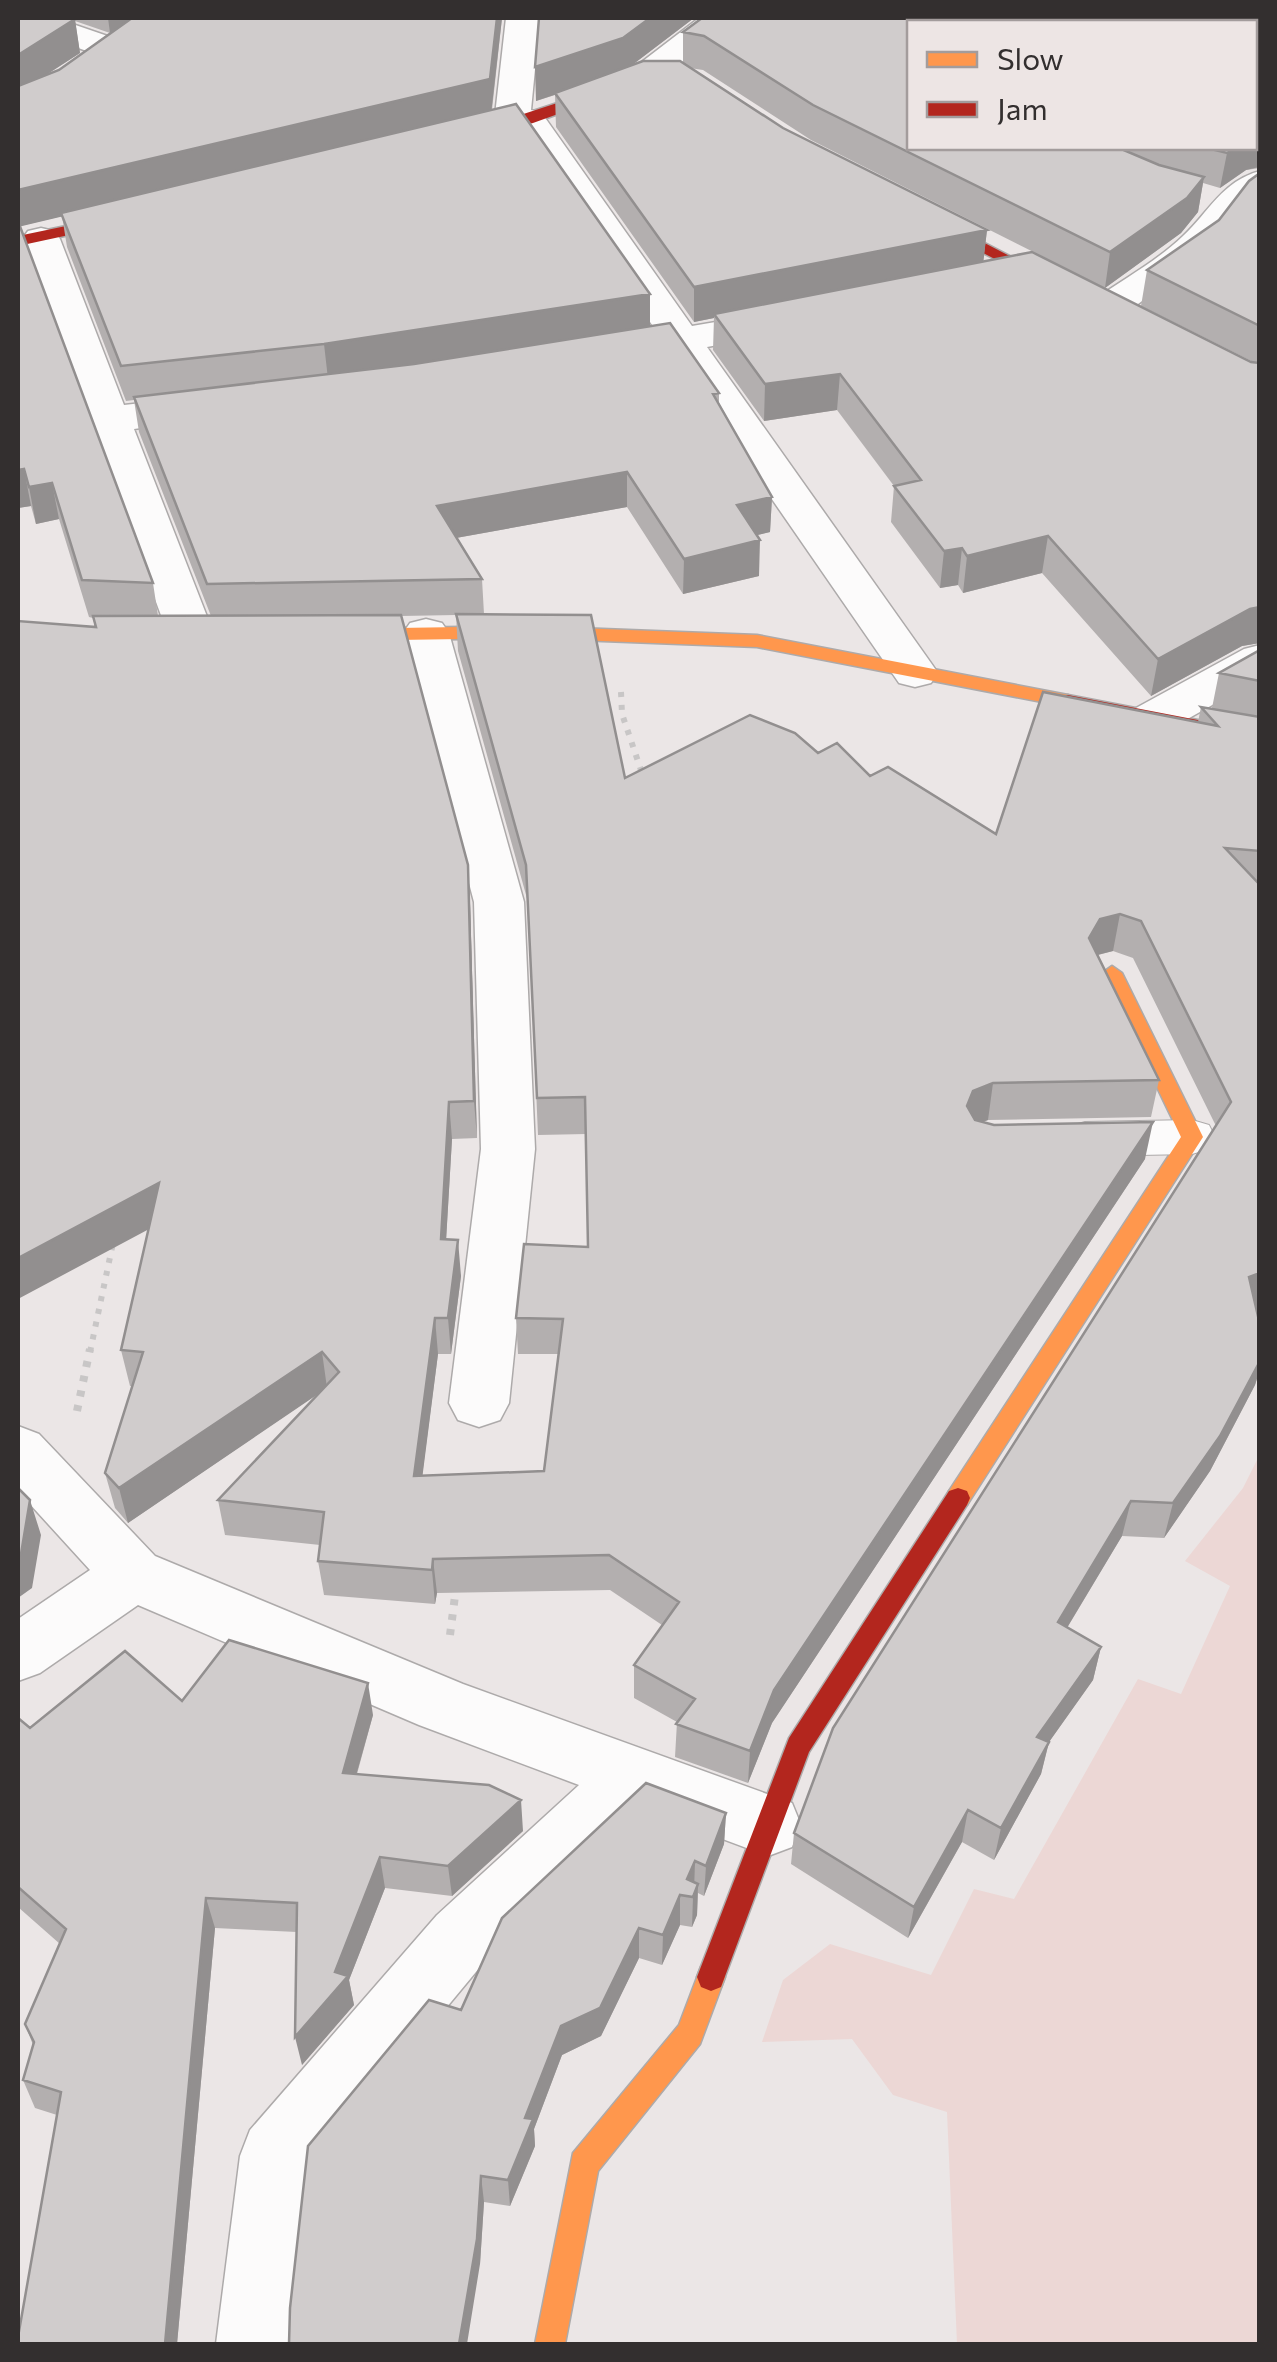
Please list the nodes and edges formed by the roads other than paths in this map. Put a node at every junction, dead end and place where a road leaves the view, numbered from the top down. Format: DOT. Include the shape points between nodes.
graph roads {
  1 [pos="24,18"];
  2 [pos="524,18"];
  3 [pos="720,18"];
  4 [pos="145,28"];
  5 [pos="116,50"];
  6 [pos="83,72"];
  7 [pos="655,80"];
  8 [pos="520,122"];
  9 [pos="437,144"];
  10 [pos="1260,182"];
  11 [pos="896,203"];
  12 [pos="154,212"];
  13 [pos="29,240"];
  14 [pos="1029,272"];
  15 [pos="974,284"];
  16 [pos="1114,313"];
  17 [pos="826,314"];
  18 [pos="683,340"];
  19 [pos="566,359"];
  20 [pos="256,403"];
  21 [pos="110,419"];
  22 [pos="426,633"];
  23 [pos="309,635"];
  24 [pos="192,637"];
  25 [pos="1260,659"];
  26 [pos="915,673"];
  27 [pos="1152,719"];
  28 [pos="1260,738"];
  29 [pos="1112,973"];
  30 [pos="1192,1137"];
  31 [pos="1044,1140"];
  32 [pos="479,1403"];
  33 [pos="31,1466"];
  34 [pos="133,1575"];
  35 [pos="18,1652"];
  36 [pos="636,1776"];
  37 [pos="768,1826"];
  38 [pos="254,2344"];
  39 [pos="550,2344"];
  1 -- 5 [label="street"];
  2 -- 8 [label="street"];
  3 -- 7 [label="street"];
  4 -- 5 [label="street"];
  5 -- 6 [label="street"];
  7 -- 8 [label="street"];
  8 -- 9 [label="street"];
  8 -- 18 [label="street"];
  10 -- 16 [label="street" via="1212,201 1197,244"];
  11 -- 14 [label="street"];
  12 -- 13 [label="street"];
  13 -- 21 [label="street"];
  14 -- 15 [label="street"];
  14 -- 16 [label="street"];
  17 -- 18 [label="street"];
  18 -- 19 [label="street"];
  18 -- 26 [label="street"];
  20 -- 21 [label="street"];
  21 -- 24 [label="street"];
  22 -- 23 [label="street"];
  22 -- 26 [label="street" via="756,642"];
  22 -- 32 [label="street" via="498,902 508,1149"];
  25 -- 27 [label="street"];
  26 -- 27 [label="street"];
  27 -- 28 [label="street"];
  29 -- 30 [label="street"];
  30 -- 31 [label="lane"];
  30 -- 37 [label="street" via="798,1746"];
  33 -- 34 [label="street"];
  34 -- 35 [label="street"];
  34 -- 36 [label="street" via="442,1705"];
  36 -- 37 [label="street"];
  36 -- 38 [label="street" via="460,1938 276,2156"];
  37 -- 39 [label="street" via="690,2034 584,2164"];
}
